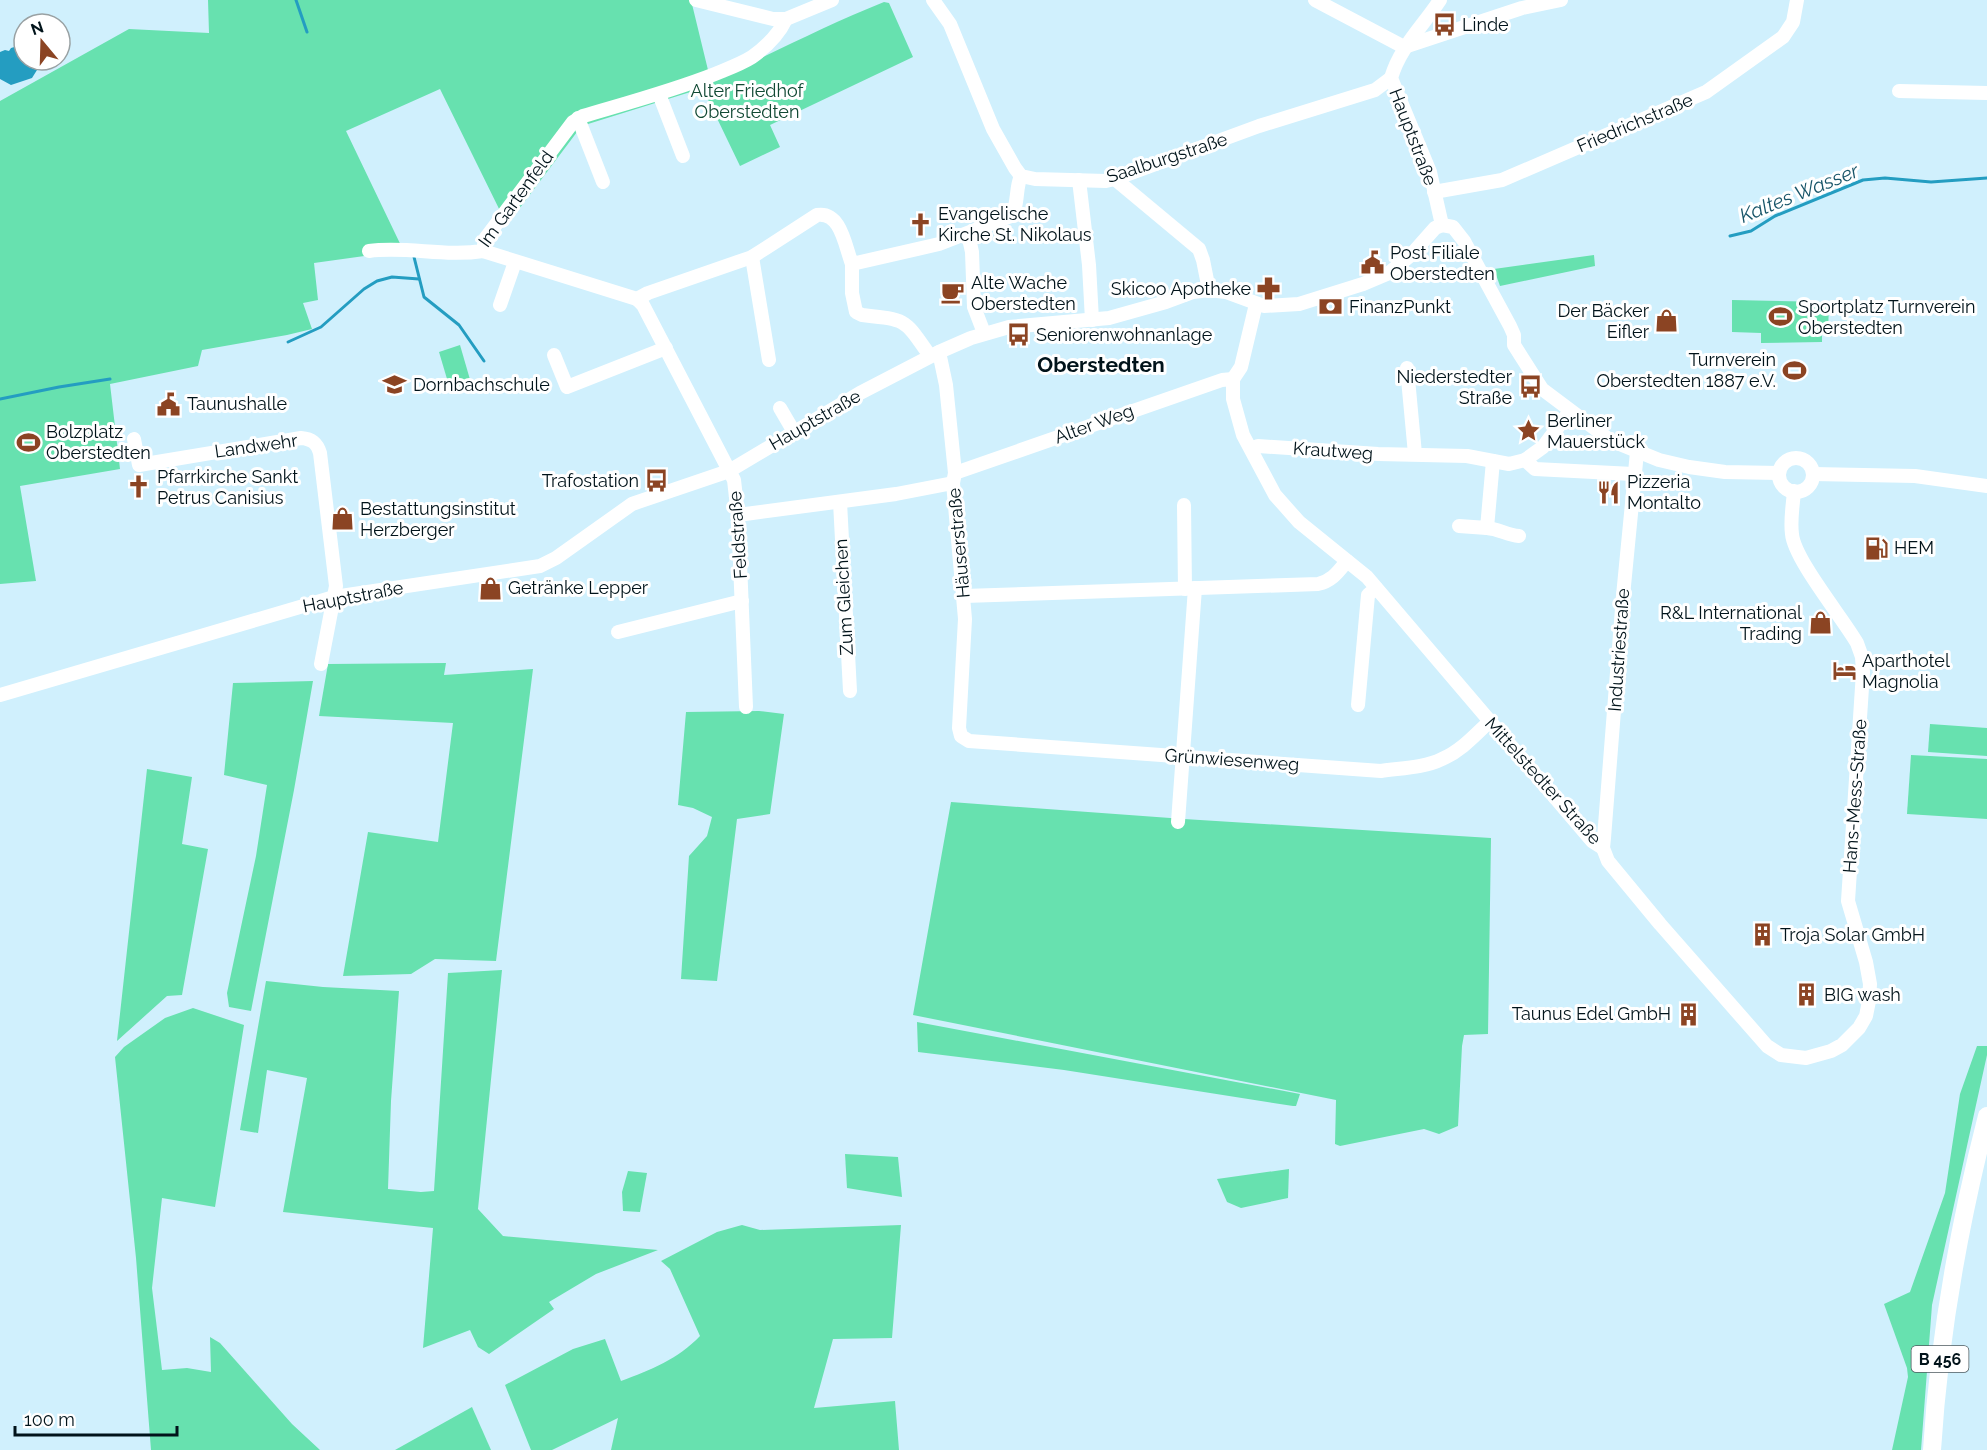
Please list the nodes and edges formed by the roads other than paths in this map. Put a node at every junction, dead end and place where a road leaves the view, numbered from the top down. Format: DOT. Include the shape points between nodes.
graph roads {
  1 [pos="696,0"];
  2 [pos="832,0"];
  3 [pos="933,0"];
  4 [pos="1315,0"];
  5 [pos="1440,0"];
  6 [pos="1561,0"];
  7 [pos="1797,0"];
  8 [pos="786,19"];
  9 [pos="1404,47"];
  10 [pos="1391,78"];
  11 [pos="1899,91"];
  12 [pos="1987,93"];
  13 [pos="659,94"];
  14 [pos="578,118"];
  15 [pos="683,156"];
  16 [pos="1021,176"];
  17 [pos="1115,179"];
  18 [pos="1079,180"];
  19 [pos="603,182"];
  20 [pos="1434,192"];
  21 [pos="1442,225"];
  22 [pos="968,234"];
  23 [pos="369,251"];
  24 [pos="483,251"];
  25 [pos="752,257"];
  26 [pos="515,262"];
  27 [pos="852,264"];
  28 [pos="1209,290"];
  29 [pos="637,299"];
  30 [pos="1256,304"];
  31 [pos="500,306"];
  32 [pos="1092,320"];
  33 [pos="984,333"];
  34 [pos="666,348"];
  35 [pos="934,354"];
  36 [pos="554,355"];
  37 [pos="769,360"];
  38 [pos="1407,368"];
  39 [pos="1233,379"];
  40 [pos="780,408"];
  41 [pos="1570,411"];
  42 [pos="794,432"];
  43 [pos="134,438"];
  44 [pos="1251,449"];
  45 [pos="1637,452"];
  46 [pos="1415,454"];
  47 [pos="1525,460"];
  48 [pos="1493,461"];
  49 [pos="729,471"];
  50 [pos="1779,473"];
  51 [pos="1634,474"];
  52 [pos="1813,474"];
  53 [pos="954,478"];
  54 [pos="1987,486"];
  55 [pos="1794,492"];
  56 [pos="840,502"];
  57 [pos="1184,505"];
  58 [pos="738,515"];
  59 [pos="1459,526"];
  60 [pos="1487,528"];
  61 [pos="1519,536"];
  62 [pos="1347,561"];
  63 [pos="1376,588"];
  64 [pos="1190,589"];
  65 [pos="964,596"];
  66 [pos="334,597"];
  67 [pos="742,601"];
  68 [pos="618,632"];
  69 [pos="321,664"];
  70 [pos="850,691"];
  71 [pos="0,695"];
  72 [pos="1358,705"];
  73 [pos="746,707"];
  74 [pos="1490,722"];
  75 [pos="961,736"];
  76 [pos="1183,756"];
  77 [pos="1178,822"];
  78 [pos="1603,848"];
  79 [pos="1781,1055"];
  80 [pos="1987,1116"];
  81 [pos="1932,1450"];
  1 -- 8 [label="street"];
  2 -- 8 [label="street"];
  3 -- 16 [label="street" via="950,24 993,129"];
  4 -- 9 [label="street"];
  5 -- 9 [label="street, Hauptstraße"];
  6 -- 9 [label="street" via="1522,8"];
  7 -- 20 [label="street, Friedrichstraße" via="1793,22 1783,37 1706,92 1503,180"];
  8 -- 13 [label="street" via="777,34 752,57"];
  9 -- 10 [label="street, Hauptstraße"];
  10 -- 17 [label="street, Saalburgstraße" via="1375,90 1259,126"];
  10 -- 20 [label="street, Hauptstraße" via="1430,172"];
  11 -- 12 [label="street"];
  13 -- 14 [label="street"];
  13 -- 15 [label="street"];
  14 -- 19 [label="street"];
  14 -- 24 [label="street, Im Gartenfeld" via="485,239"];
  16 -- 18 [label="street, Saalburgstraße"];
  16 -- 22 [label="street" via="1017,208 1011,216"];
  17 -- 18 [label="street, Saalburgstraße"];
  17 -- 28 [label="street" via="1191,242 1201,254"];
  18 -- 32 [label="street"];
  20 -- 21 [label="street, Hauptstraße"];
  21 -- 30 [label="street, Hauptstraße" via="1429,233 1402,263 1378,278 1299,304"];
  21 -- 41 [label="street" via="1453,227 1464,241 1535,380"];
  22 -- 27 [label="street" via="920,250"];
  22 -- 33 [label="street" via="974,307"];
  23 -- 24 [label="street, Im Gartenfeld"];
  24 -- 26 [label="street"];
  25 -- 27 [label="street" via="817,214 826,214 834,219"];
  25 -- 29 [label="street"];
  25 -- 37 [label="street"];
  26 -- 29 [label="street"];
  26 -- 31 [label="street"];
  27 -- 35 [label="street" via="856,312 902,321"];
  28 -- 30 [label="street, Hauptstraße"];
  28 -- 32 [label="street, Hauptstraße"];
  29 -- 34 [label="street, Feldstraße"];
  30 -- 39 [label="street, Mittelstedter Straße" via="1241,367"];
  32 -- 33 [label="street, Hauptstraße"];
  33 -- 35 [label="street, Hauptstraße"];
  34 -- 36 [label="street" via="567,387"];
  34 -- 49 [label="street, Feldstraße"];
  35 -- 42 [label="street, Hauptstraße"];
  35 -- 53 [label="street, Häuserstraße" via="946,386"];
  38 -- 46 [label="street"];
  39 -- 44 [label="street, Mittelstedter Straße" via="1235,410"];
  39 -- 53 [label="street, Alter Weg" via="1187,391"];
  40 -- 42 [label="street"];
  41 -- 45 [label="street" via="1610,440"];
  41 -- 47 [label="street" via="1543,447"];
  42 -- 49 [label="street, Hauptstraße"];
  43 -- 66 [label="street, Landwehr" via="139,465 301,438 316,443 336,586"];
  44 -- 46 [label="street, Krautweg" via="1258,446"];
  44 -- 62 [label="street, Mittelstedter Straße" via="1281,504"];
  45 -- 50 [label="street" via="1718,472"];
  45 -- 51 [label="street, Industriestraße"];
  46 -- 48 [label="street, Krautweg"];
  47 -- 48 [label="street, Krautweg" via="1509,464"];
  47 -- 51 [label="street, Krautweg" via="1535,469"];
  48 -- 60 [label="street"];
  49 -- 58 [label="street, Feldstraße"];
  49 -- 66 [label="street, Hauptstraße" via="632,504 540,566"];
  50 -- 52 [label="street" via="1788,460 1799,458 1809,463"];
  50 -- 55 [label="street" via="1783,485"];
  51 -- 78 [label="street, Industriestraße"];
  52 -- 54 [label="street" via="1915,476"];
  52 -- 55 [label="street" via="1808,487"];
  53 -- 56 [label="street, Alter Weg" via="896,494"];
  53 -- 65 [label="street, Häuserstraße"];
  55 -- 79 [label="street, Hans-Mess-Straße" via="1791,533 1796,550 1853,635 1862,657 1863,694 1848,901 1870,984 1866,1016 1842,1045 1806,1058"];
  56 -- 58 [label="street, Alter Weg"];
  56 -- 70 [label="street, Zum Gleichen"];
  57 -- 64 [label="street"];
  58 -- 67 [label="street, Feldstraße"];
  59 -- 60 [label="street"];
  60 -- 61 [label="street"];
  62 -- 63 [label="street, Mittelstedter Straße"];
  62 -- 64 [label="street" via="1334,577 1318,584"];
  63 -- 72 [label="street" via="1368,595"];
  63 -- 74 [label="street, Mittelstedter Straße"];
  64 -- 65 [label="street"];
  64 -- 76 [label="street"];
  65 -- 75 [label="street, Häuserstraße"];
  66 -- 69 [label="street"];
  66 -- 71 [label="street, Hauptstraße"];
  67 -- 68 [label="street, Feldstraße"];
  67 -- 73 [label="street, Feldstraße"];
  74 -- 76 [label="street, Grünwiesenweg" via="1442,760 1382,771"];
  74 -- 78 [label="street, Mittelstedter Straße" via="1592,841"];
  75 -- 76 [label="street, Grünwiesenweg" via="969,741"];
  76 -- 77 [label="street"];
  78 -- 79 [label="street, Mittelstedter Straße" via="1608,861 1660,924 1760,1039"];
  80 -- 81 [label="main road, B 456" via="1962,1224 1935,1389"];
}
